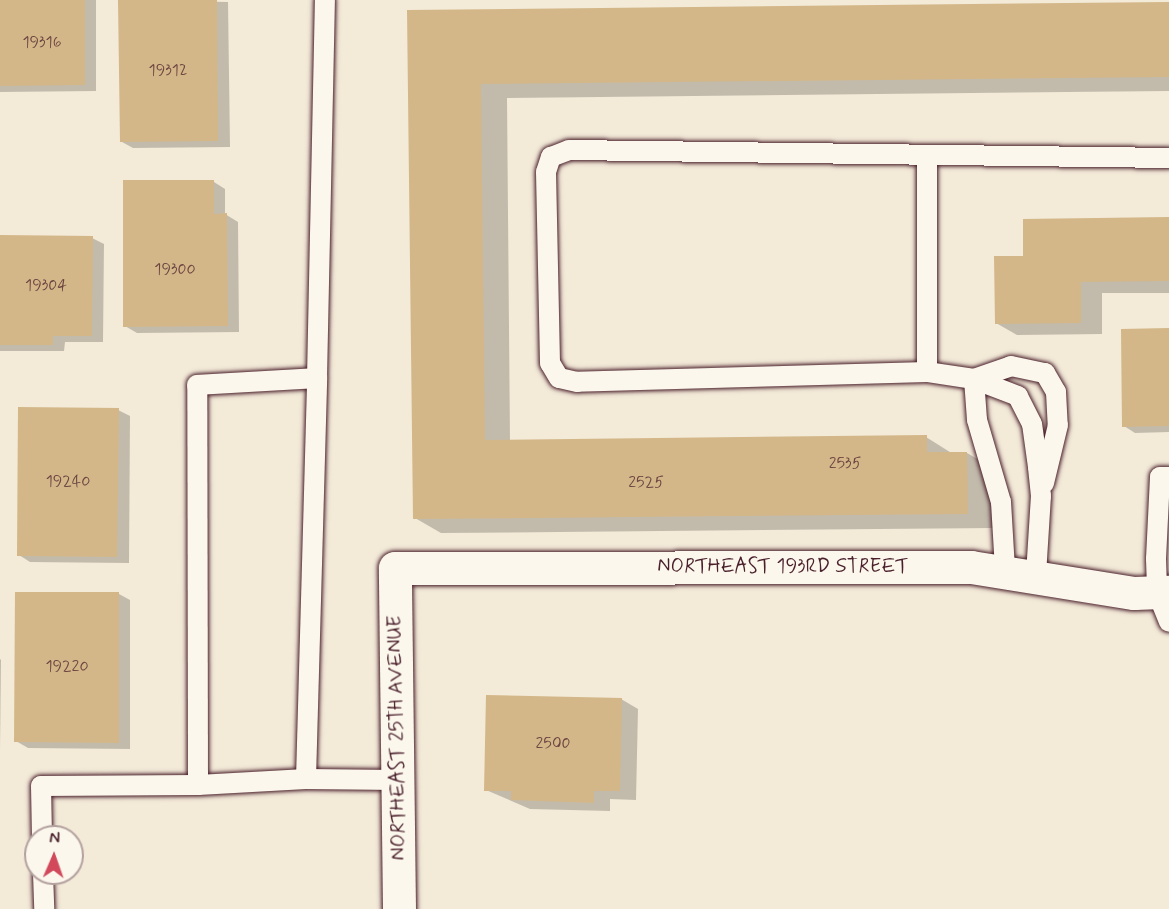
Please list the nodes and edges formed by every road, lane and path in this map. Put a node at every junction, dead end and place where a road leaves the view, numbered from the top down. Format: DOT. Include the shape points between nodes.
graph roads {
  1 [pos="325,0"];
  2 [pos="927,155"];
  3 [pos="1169,158"];
  4 [pos="927,372"];
  5 [pos="317,378"];
  6 [pos="974,380"];
  7 [pos="1169,477"];
  8 [pos="1041,496"];
  9 [pos="394,568"];
  10 [pos="1021,573"];
  11 [pos="1163,592"];
  12 [pos="1169,622"];
  13 [pos="306,778"];
  14 [pos="397,780"];
  15 [pos="198,785"];
  16 [pos="42,825"];
  17 [pos="43,885"];
  18 [pos="44,909"];
  19 [pos="399,909"];
  1 -- 5 [label="lane"];
  2 -- 3 [label="lane"];
  2 -- 4 [label="lane"];
  2 -- 4 [label="lane" via="569,150 551,157 546,172 550,363 559,378 577,382"];
  4 -- 6 [label="lane"];
  5 -- 13 [label="lane"];
  5 -- 15 [label="lane" via="197,385"];
  6 -- 8 [label="lane" via="1018,396 1032,424"];
  6 -- 8 [label="lane" via="1011,366 1045,373 1056,392 1058,425"];
  6 -- 10 [label="lane" via="977,420"];
  7 -- 11 [label="lane" via="1160,477"];
  8 -- 10 [label="lane"];
  9 -- 10 [label="street, NORTHEAST 193RD STREET" via="924,566"];
  9 -- 14 [label="street, NORTHEAST 25TH AVENUE"];
  10 -- 11 [label="street, NORTHEAST 193RD STREET" via="1134,593"];
  11 -- 12 [label="lane"];
  13 -- 14 [label="lane"];
  13 -- 15 [label="lane"];
  14 -- 19 [label="street, NORTHEAST 25TH AVENUE"];
  15 -- 16 [label="lane" via="41,786"];
  17 -- 18 [label="lane"];
}
